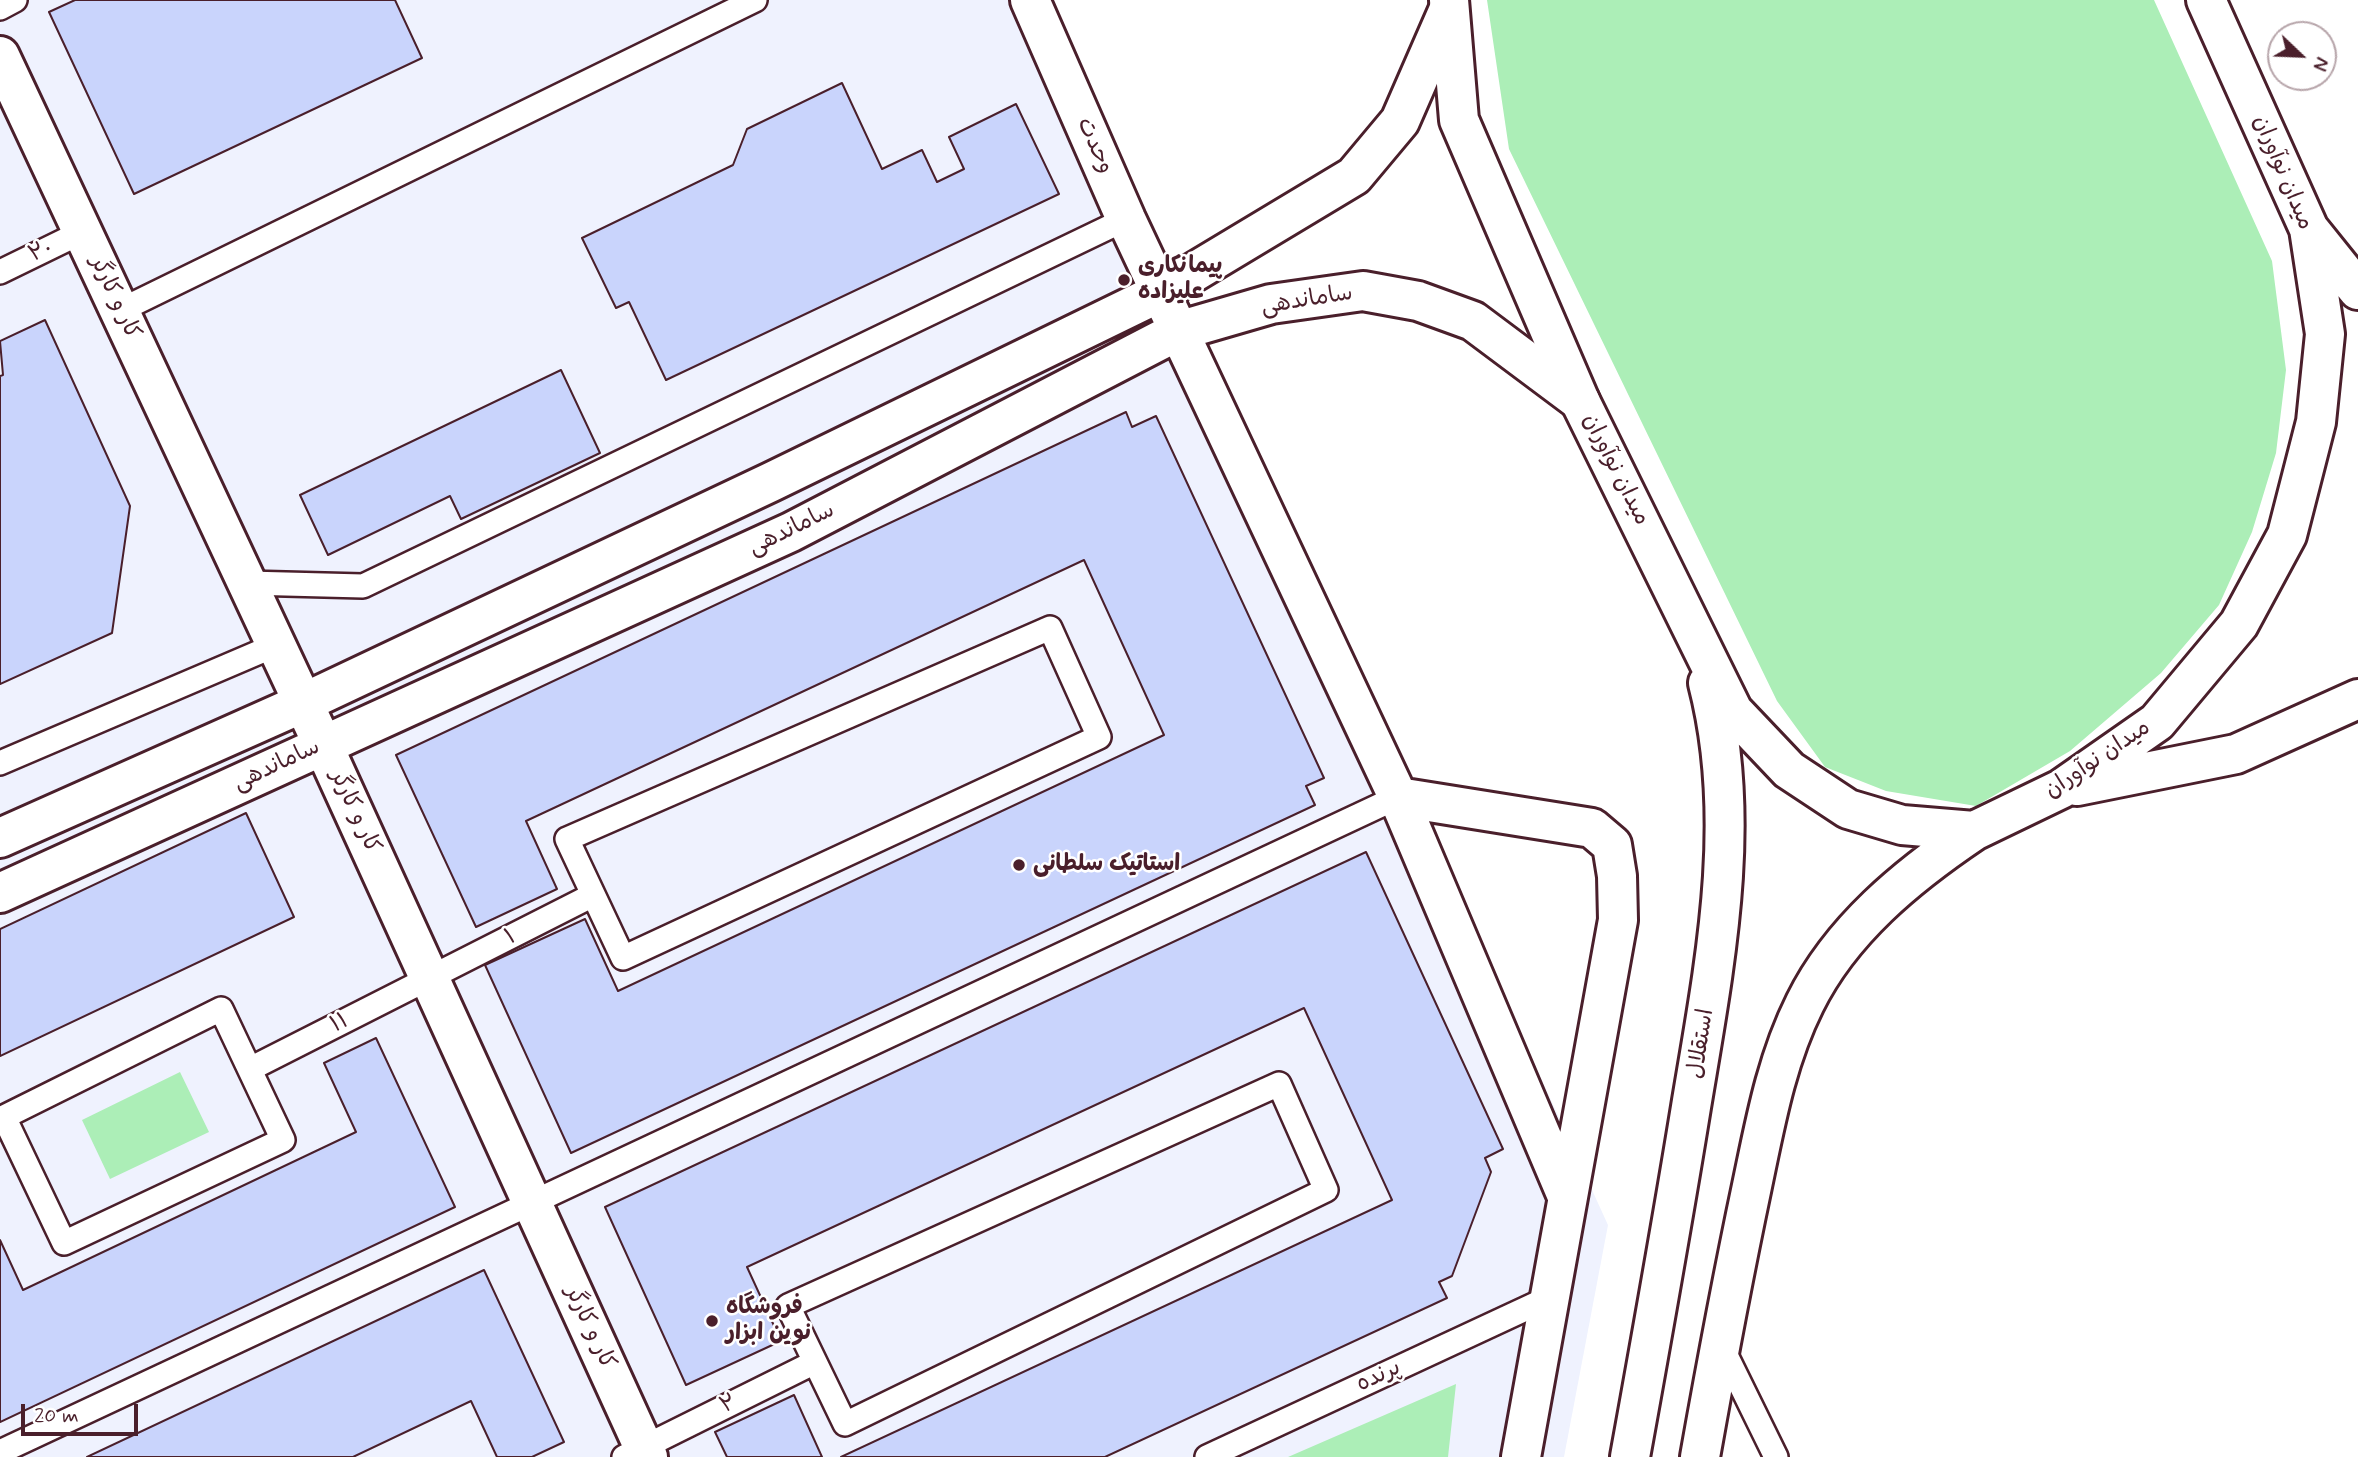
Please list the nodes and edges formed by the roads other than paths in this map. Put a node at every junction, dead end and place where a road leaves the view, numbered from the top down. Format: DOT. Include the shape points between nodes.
graph roads {
  1 [pos="15,0"];
  2 [pos="755,0"];
  3 [pos="1030,0"];
  4 [pos="2206,0"];
  5 [pos="1448,5"];
  6 [pos="0,8"];
  7 [pos="0,56"];
  8 [pos="1126,219"];
  9 [pos="2309,229"];
  10 [pos="82,232"];
  11 [pos="0,272"];
  12 [pos="2358,290"];
  13 [pos="1161,292"];
  14 [pos="119,311"];
  15 [pos="1178,331"];
  16 [pos="1580,401"];
  17 [pos="771,482"];
  18 [pos="791,532"];
  19 [pos="247,583"];
  20 [pos="1694,630"];
  21 [pos="276,645"];
  22 [pos="2358,699"];
  23 [pos="303,703"];
  24 [pos="323,745"];
  25 [pos="0,763"];
  26 [pos="2061,789"];
  27 [pos="1398,797"];
  28 [pos="1973,831"];
  29 [pos="0,838"];
  30 [pos="0,892"];
  31 [pos="591,896"];
  32 [pos="430,980"];
  33 [pos="250,1069"];
  34 [pos="1566,1194"];
  35 [pos="532,1203"];
  36 [pos="1551,1297"];
  37 [pos="1720,1345"];
  38 [pos="815,1362"];
  39 [pos="0,1452"];
  40 [pos="639,1454"];
  41 [pos="1208,1457"];
  42 [pos="1521,1457"];
  43 [pos="1630,1457"];
  44 [pos="1700,1457"];
  45 [pos="1776,1457"];
  1 -- 6 [label="lane"];
  2 -- 14 [label="lane"];
  3 -- 8 [label="street, وحدت"];
  4 -- 9 [label="street, میدان نوآوران"];
  5 -- 13 [label="street, ساماندهی" via="1400,121 1354,176"];
  5 -- 16 [label="street, میدان نوآوران" via="1459,120"];
  7 -- 10 [label="street, کار و کارگر"];
  8 -- 13 [label="street, وحدت"];
  8 -- 19 [label="lane" via="363,586"];
  9 -- 12 [label="street"];
  9 -- 26 [label="street, میدان نوآوران" via="2325,334 2316,422 2287,535 2239,624 2157,722"];
  10 -- 11 [label="lane, ۲۰"];
  10 -- 14 [label="street, کار و کارگر"];
  13 -- 15 [label="street, وحدت"];
  13 -- 17 [label="street, ساماندهی"];
  14 -- 19 [label="street, کار و کارگر"];
  15 -- 16 [label="street, ساماندهی" via="1271,304 1363,291 1418,301 1473,321"];
  15 -- 18 [label="street, ساماندهی"];
  15 -- 27 [label="street, وحدت"];
  16 -- 20 [label="street, میدان نوآوران"];
  17 -- 18 [label="street"];
  17 -- 23 [label="street, ساماندهی"];
  18 -- 24 [label="street, ساماندهی"];
  19 -- 21 [label="street, کار و کارگر"];
  20 -- 28 [label="street, میدان نوآوران" via="1733,711 1789,770 1848,809 1902,825"];
  20 -- 43 [label="street, استقلال" via="1718,722 1726,846 1711,986"];
  21 -- 23 [label="street, کار و کارگر"];
  21 -- 25 [label="lane"];
  22 -- 26 [label="street" via="2236,754"];
  23 -- 24 [label="street, کار و کارگر"];
  23 -- 29 [label="street, ساماندهی"];
  24 -- 30 [label="street, ساماندهی"];
  24 -- 32 [label="street, کار و کارگر"];
  26 -- 28 [label="street, میدان نوآوران"];
  27 -- 34 [label="street, وحدت"];
  27 -- 34 [label="street" via="1592,828 1612,845 1618,876 1618,920"];
  27 -- 35 [label="lane"];
  28 -- 37 [label="street" via="1918,869 1847,939 1805,1003 1775,1080"];
  31 -- 31 [label="lane" via="567,839 1050,628 1099,737 622,958"];
  31 -- 32 [label="lane, ۱"];
  32 -- 33 [label="lane, ۱۱"];
  32 -- 35 [label="street, کار و کارگر"];
  33 -- 33 [label="lane" via="221,1009 4,1117 64,1243 283,1140"];
  34 -- 36 [label="street"];
  35 -- 39 [label="lane"];
  35 -- 40 [label="street, کار و کارگر"];
  36 -- 41 [label="lane, پرنده"];
  36 -- 42 [label="street"];
  37 -- 44 [label="street"];
  37 -- 45 [label="lane"];
  38 -- 38 [label="lane" via="788,1306 1279,1084 1326,1190 845,1424"];
  38 -- 40 [label="lane, ۲"];
}
